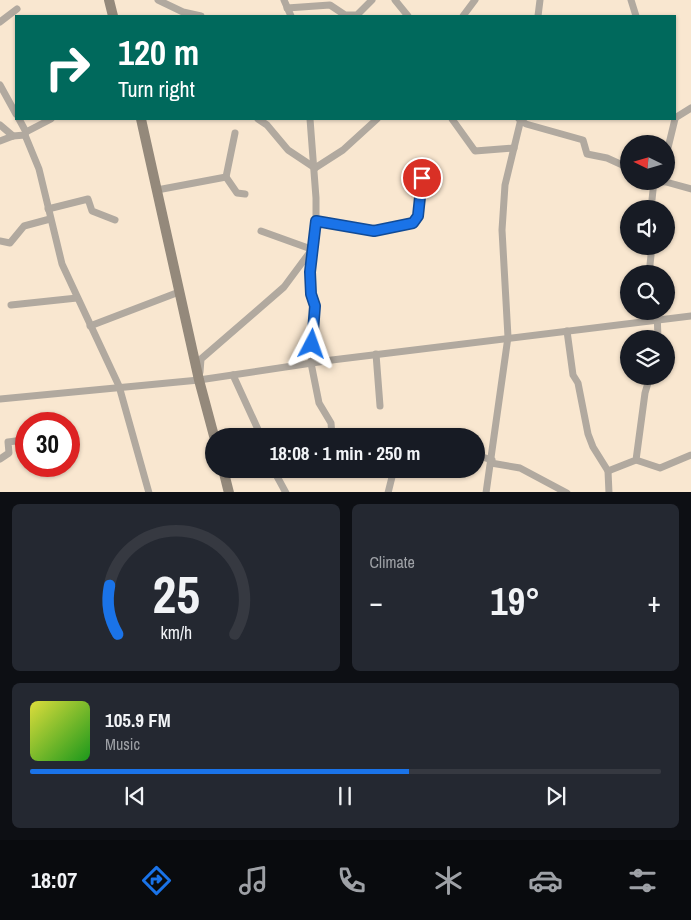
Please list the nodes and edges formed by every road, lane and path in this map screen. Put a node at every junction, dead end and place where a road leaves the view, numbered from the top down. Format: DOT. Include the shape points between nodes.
graph roads {
  1 [pos="109,0"];
  2 [pos="158,0"];
  3 [pos="284,0"];
  4 [pos="372,0"];
  5 [pos="395,0"];
  6 [pos="475,0"];
  7 [pos="540,0"];
  8 [pos="631,0"];
  9 [pos="287,8"];
  10 [pos="17,10"];
  11 [pos="113,15"];
  12 [pos="196,15"];
  13 [pos="290,15"];
  14 [pos="407,15"];
  15 [pos="464,15"];
  16 [pos="538,15"];
  17 [pos="636,15"];
  18 [pos="0,22"];
  19 [pos="0,85"];
  20 [pos="691,108"];
  21 [pos="15,112"];
  22 [pos="676,117"];
  23 [pos="20,120"];
  24 [pos="49,120"];
  25 [pos="141,120"];
  26 [pos="259,120"];
  27 [pos="310,120"];
  28 [pos="376,120"];
  29 [pos="453,120"];
  30 [pos="520,120"];
  31 [pos="521,120"];
  32 [pos="675,120"];
  33 [pos="0,125"];
  34 [pos="26,133"];
  35 [pos="235,133"];
  36 [pos="671,135"];
  37 [pos="13,136"];
  38 [pos="0,141"];
  39 [pos="514,148"];
  40 [pos="620,164"];
  41 [pos="315,168"];
  42 [pos="226,177"];
  43 [pos="422,178"];
  44 [pos="675,185"];
  45 [pos="691,189"];
  46 [pos="157,190"];
  47 [pos="245,194"];
  48 [pos="48,209"];
  49 [pos="50,219"];
  50 [pos="114,220"];
  51 [pos="316,221"];
  52 [pos="261,231"];
  53 [pos="0,241"];
  54 [pos="311,251"];
  55 [pos="179,292"];
  56 [pos="77,298"];
  57 [pos="11,305"];
  58 [pos="691,316"];
  59 [pos="675,318"];
  60 [pos="658,320"];
  61 [pos="90,326"];
  62 [pos="658,330"];
  63 [pos="567,331"];
  64 [pos="508,337"];
  65 [pos="376,354"];
  66 [pos="311,363"];
  67 [pos="233,375"];
  68 [pos="198,380"];
  69 [pos="647,385"];
  70 [pos="119,386"];
  71 [pos="0,399"];
  72 [pos="380,406"];
  73 [pos="212,428"];
  74 [pos="257,428"];
  75 [pos="331,428"];
  76 [pos="15,441"];
  77 [pos="691,455"];
  78 [pos="0,459"];
  79 [pos="485,459"];
  80 [pos="636,460"];
  81 [pos="491,461"];
  82 [pos="608,471"];
  83 [pos="225,478"];
  84 [pos="278,478"];
  85 [pos="392,478"];
  86 [pos="149,492"];
  87 [pos="229,492"];
  88 [pos="286,492"];
  89 [pos="388,492"];
  90 [pos="486,492"];
  91 [pos="567,492"];
  92 [pos="609,492"];
  1 -- 11 [label="street"];
  2 -- 12 [label="street"];
  3 -- 9 [label="street"];
  4 -- 9 [label="street" via="358,15 345,15 330,5"];
  5 -- 14 [label="street"];
  6 -- 15 [label="street"];
  7 -- 16 [label="street"];
  8 -- 17 [label="street"];
  9 -- 13 [label="street"];
  10 -- 18 [label="street"];
  19 -- 21 [label="street"];
  20 -- 22 [label="street"];
  23 -- 34 [label="street"];
  24 -- 34 [label="street"];
  25 -- 46 [label="street"];
  26 -- 41 [label="street" via="288,150"];
  27 -- 41 [label="street"];
  28 -- 41 [label="street" via="343,150"];
  29 -- 39 [label="street" via="475,151"];
  30 -- 39 [label="street"];
  31 -- 40 [label="street" via="583,140 587,154"];
  32 -- 36 [label="street"];
  33 -- 37 [label="street"];
  34 -- 37 [label="street"];
  34 -- 48 [label="street"];
  35 -- 42 [label="street"];
  37 -- 38 [label="street"];
  39 -- 64 [label="street" via="505,185 502,230"];
  41 -- 51 [label="street"];
  42 -- 46 [label="street"];
  42 -- 47 [label="street" via="237,193"];
  43 -- 51 [label="street" via="418,216 413,223 374,231"];
  44 -- 45 [label="street"];
  46 -- 55 [label="street"];
  48 -- 49 [label="street"];
  48 -- 50 [label="street" via="88,199 92,211"];
  49 -- 53 [label="street" via="24,226 10,243"];
  49 -- 56 [label="street" via="62,264"];
  51 -- 54 [label="street"];
  52 -- 54 [label="street"];
  54 -- 66 [label="street" via="311,294 315,306"];
  54 -- 68 [label="street" via="284,287 201,359"];
  55 -- 61 [label="street"];
  55 -- 68 [label="street"];
  56 -- 57 [label="street"];
  56 -- 61 [label="street"];
  58 -- 59 [label="street"];
  60 -- 62 [label="street"];
  60 -- 63 [label="street"];
  61 -- 70 [label="street"];
  63 -- 64 [label="street"];
  63 -- 82 [label="street" via="573,375 578,383 588,434 592,447"];
  64 -- 65 [label="street"];
  64 -- 81 [label="street"];
  65 -- 66 [label="street"];
  65 -- 72 [label="street"];
  66 -- 67 [label="street"];
  66 -- 75 [label="street" via="319,403"];
  67 -- 68 [label="street"];
  67 -- 74 [label="street"];
  68 -- 70 [label="street"];
  68 -- 73 [label="street"];
  69 -- 80 [label="street"];
  70 -- 71 [label="street"];
  70 -- 86 [label="street"];
  76 -- 78 [label="street" via="8,442 9,453"];
  77 -- 80 [label="street" via="660,468"];
  79 -- 81 [label="street"];
  80 -- 82 [label="street"];
  81 -- 90 [label="street"];
  81 -- 91 [label="street" via="520,468"];
  82 -- 92 [label="street"];
  83 -- 87 [label="street"];
  84 -- 88 [label="street"];
  85 -- 89 [label="street"];
}
